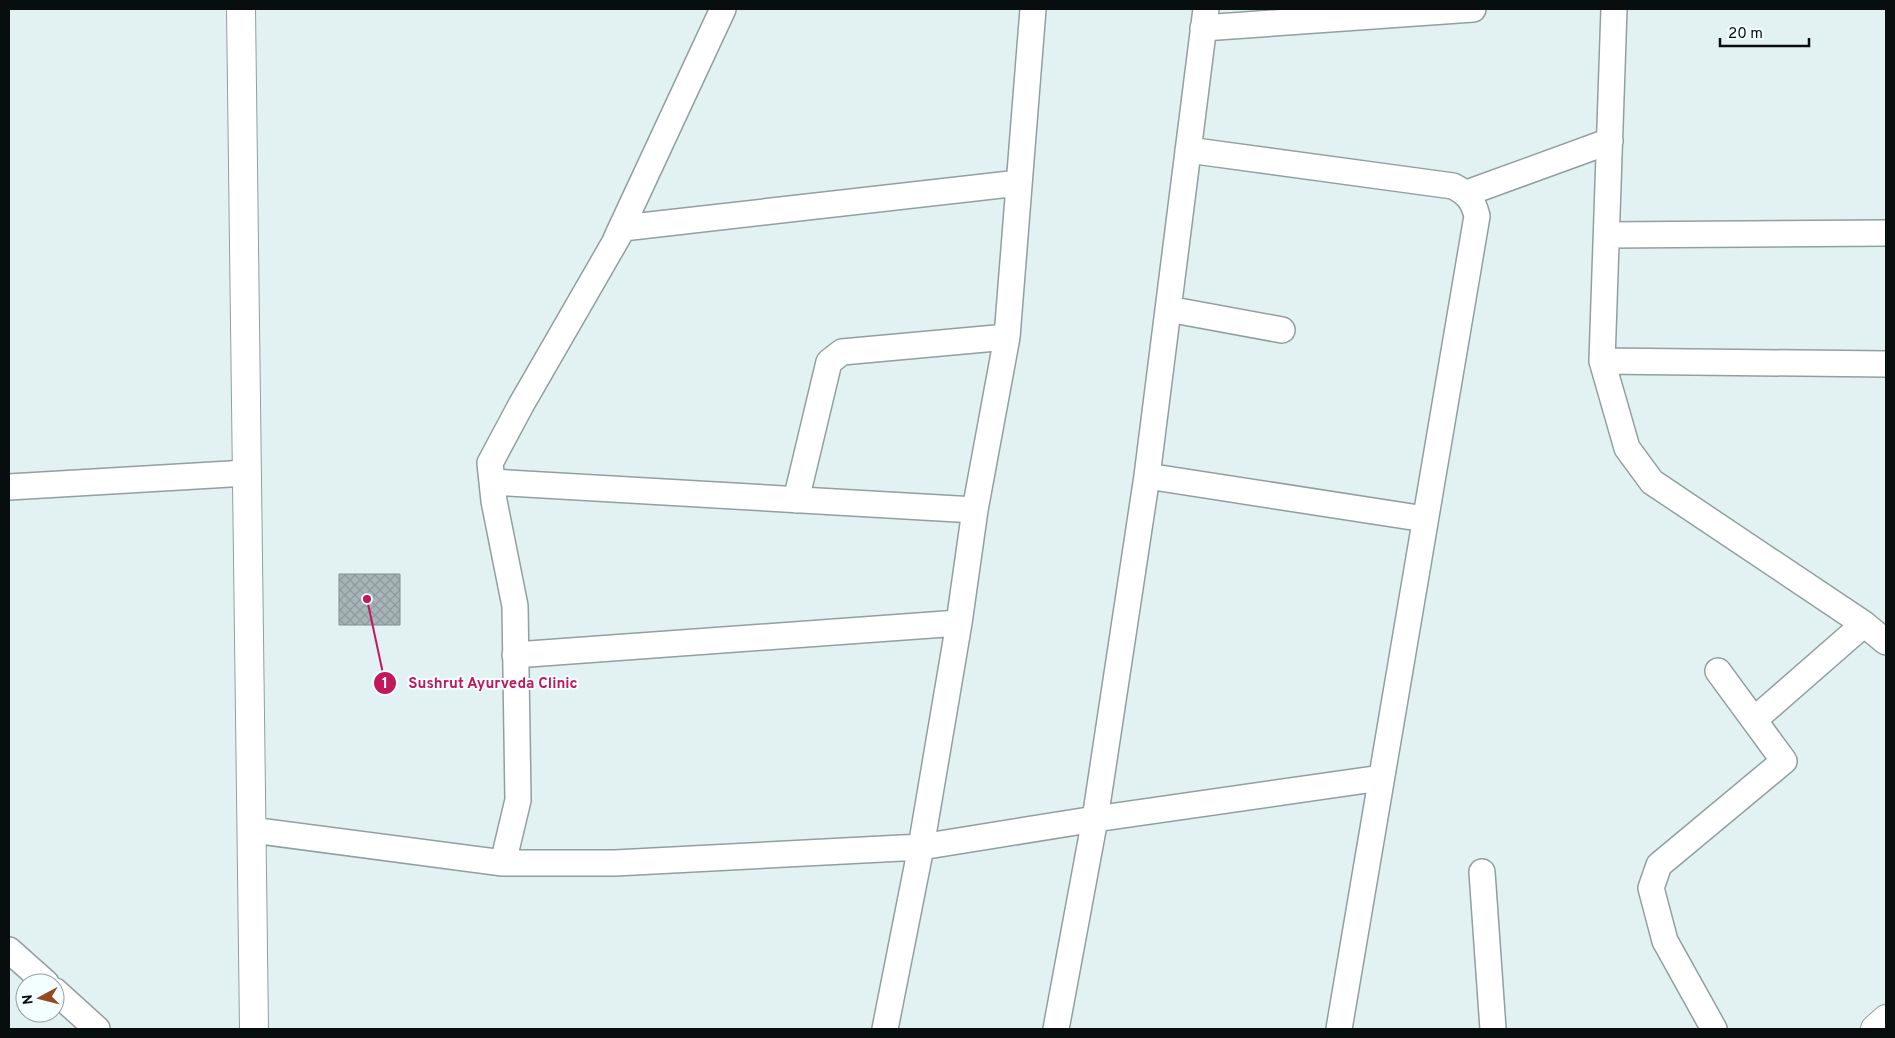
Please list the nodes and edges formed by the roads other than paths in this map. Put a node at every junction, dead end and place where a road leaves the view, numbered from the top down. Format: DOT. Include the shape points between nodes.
graph roads {
  1 [pos="241,9"];
  2 [pos="723,9"];
  3 [pos="1033,9"];
  4 [pos="1473,9"];
  5 [pos="1614,9"];
  6 [pos="1204,18"];
  7 [pos="1610,140"];
  8 [pos="1188,150"];
  9 [pos="1019,183"];
  10 [pos="1467,193"];
  11 [pos="1886,233"];
  12 [pos="1607,235"];
  13 [pos="616,239"];
  14 [pos="1168,309"];
  15 [pos="1282,330"];
  16 [pos="1007,337"];
  17 [pos="1602,361"];
  18 [pos="1886,364"];
  19 [pos="247,473"];
  20 [pos="1147,476"];
  21 [pos="492,482"];
  22 [pos="9,487"];
  23 [pos="796,500"];
  24 [pos="975,510"];
  25 [pos="1425,519"];
  26 [pos="959,623"];
  27 [pos="1864,624"];
  28 [pos="1886,642"];
  29 [pos="516,654"];
  30 [pos="1718,671"];
  31 [pos="1754,720"];
  32 [pos="1381,778"];
  33 [pos="1095,819"];
  34 [pos="252,830"];
  35 [pos="921,847"];
  36 [pos="503,863"];
  37 [pos="1482,872"];
  38 [pos="14,960"];
  39 [pos="32,973"];
  40 [pos="65,1000"];
  41 [pos="1886,1019"];
  42 [pos="97,1029"];
  43 [pos="254,1029"];
  44 [pos="885,1029"];
  45 [pos="1056,1029"];
  46 [pos="1339,1029"];
  47 [pos="1493,1029"];
  48 [pos="1714,1029"];
  49 [pos="1875,1029"];
  1 -- 19 [label="main road"];
  2 -- 13 [label="street"];
  3 -- 9 [label="street"];
  4 -- 6 [label="street"];
  5 -- 7 [label="street"];
  6 -- 8 [label="street"];
  7 -- 10 [label="street"];
  7 -- 12 [label="street"];
  8 -- 10 [label="street" via="1453,186"];
  8 -- 14 [label="street"];
  9 -- 13 [label="street" via="623,228"];
  9 -- 16 [label="street"];
  10 -- 25 [label="street" via="1477,216"];
  11 -- 12 [label="street"];
  12 -- 17 [label="street"];
  13 -- 21 [label="street" via="490,463"];
  14 -- 15 [label="street"];
  14 -- 20 [label="street"];
  16 -- 23 [label="street" via="842,352 829,362"];
  16 -- 24 [label="street"];
  17 -- 18 [label="street"];
  17 -- 27 [label="street" via="1627,448 1652,482"];
  19 -- 22 [label="street"];
  19 -- 34 [label="main road"];
  20 -- 25 [label="street"];
  20 -- 33 [label="street"];
  21 -- 23 [label="street"];
  21 -- 29 [label="street" via="515,606"];
  23 -- 24 [label="street"];
  24 -- 26 [label="street"];
  25 -- 32 [label="street"];
  26 -- 29 [label="street"];
  26 -- 35 [label="street"];
  27 -- 28 [label="street"];
  27 -- 31 [label="street"];
  29 -- 36 [label="street" via="518,800"];
  30 -- 31 [label="street"];
  31 -- 48 [label="street" via="1784,761 1659,865 1651,888 1665,941"];
  32 -- 33 [label="street"];
  32 -- 46 [label="street"];
  33 -- 35 [label="street"];
  33 -- 45 [label="street"];
  34 -- 36 [label="street"];
  34 -- 43 [label="main road"];
  35 -- 36 [label="street" via="615,863"];
  35 -- 44 [label="street"];
  37 -- 47 [label="street"];
  38 -- 39 [label="street"];
  40 -- 42 [label="street"];
  41 -- 49 [label="main road"];
}
